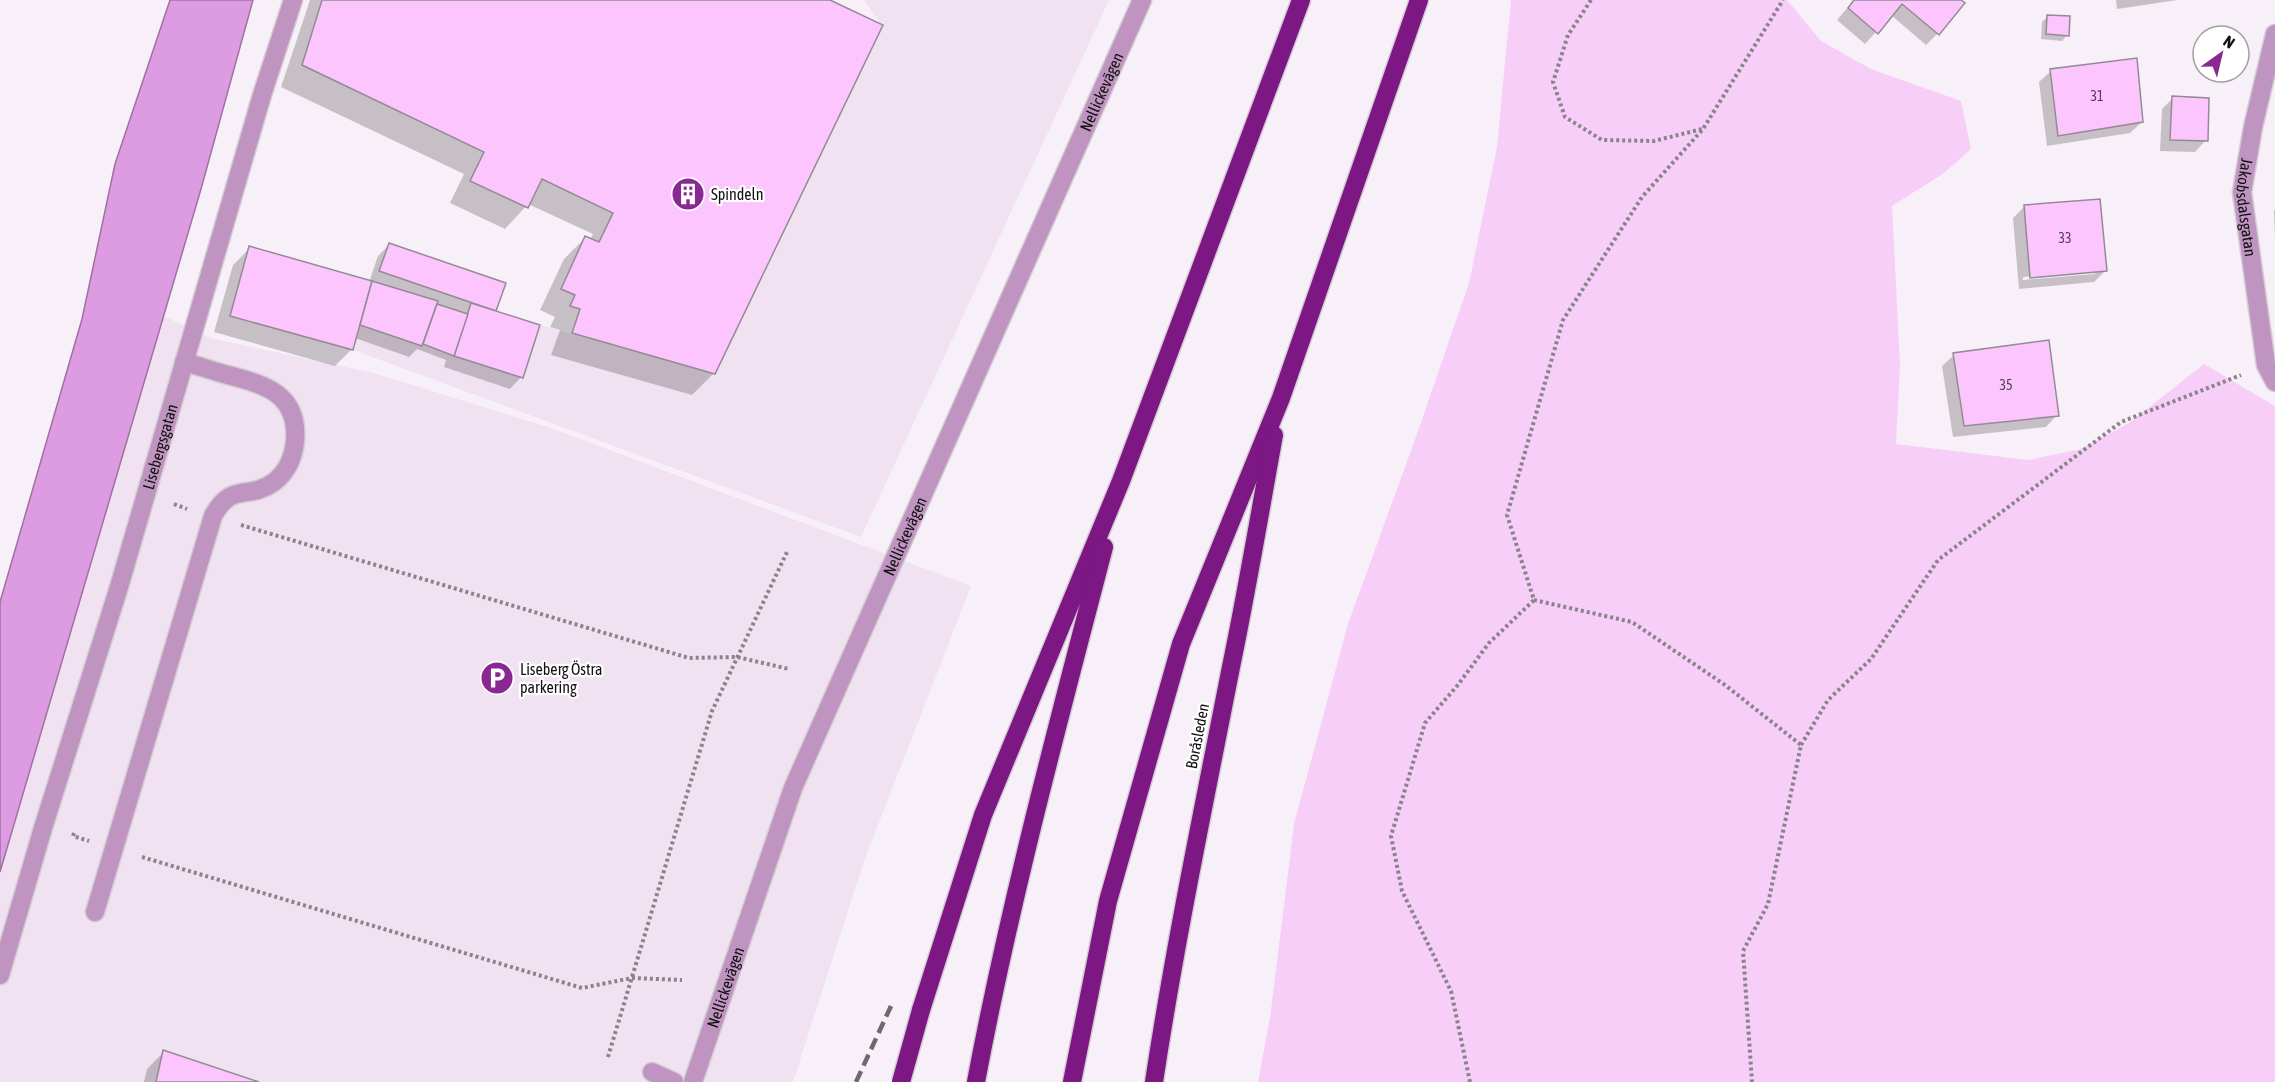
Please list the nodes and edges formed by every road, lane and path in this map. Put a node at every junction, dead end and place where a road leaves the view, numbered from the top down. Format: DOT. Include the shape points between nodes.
graph roads {
  1 [pos="293,0"];
  2 [pos="1142,0"];
  3 [pos="1300,0"];
  4 [pos="1419,0"];
  5 [pos="1591,0"];
  6 [pos="1783,0"];
  7 [pos="2275,34"];
  8 [pos="1703,129"];
  9 [pos="184,362"];
  10 [pos="2266,365"];
  11 [pos="2275,382"];
  12 [pos="1281,398"];
  13 [pos="1121,481"];
  14 [pos="213,516"];
  15 [pos="787,552"];
  16 [pos="1534,600"];
  17 [pos="737,657"];
  18 [pos="789,669"];
  19 [pos="1801,746"];
  20 [pos="113,849"];
  21 [pos="95,912"];
  22 [pos="0,975"];
  23 [pos="632,978"];
  24 [pos="682,980"];
  25 [pos="608,1057"];
  26 [pos="652,1072"];
  27 [pos="674,1082"];
  28 [pos="693,1082"];
  29 [pos="901,1082"];
  30 [pos="976,1082"];
  31 [pos="1071,1082"];
  32 [pos="1154,1082"];
  33 [pos="1470,1082"];
  34 [pos="1752,1082"];
  1 -- 9 [label="street, Lisebergsgatan"];
  2 -- 28 [label="street, Nellickevägen" via="793,788"];
  3 -- 13 [label="highway"];
  4 -- 12 [label="highway"];
  5 -- 8 [label="path" via="1568,35 1553,82 1566,117 1602,140 1654,141"];
  6 -- 8 [label="path"];
  7 -- 10 [label="street, Jakobsdalsgatan" via="2242,192"];
  8 -- 16 [label="path" via="1642,197 1563,320 1507,515"];
  9 -- 14 [label="street" via="263,385 276,392 293,415 295,445 284,473 257,490 227,496"];
  9 -- 22 [label="street, Lisebergsgatan"];
  10 -- 11 [label="street, Jakobsdalsgatan"];
  10 -- 19 [label="path" via="2121,422 1938,560 1871,659 1828,700"];
  12 -- 31 [label="highway" via="1178,654 1108,901"];
  12 -- 32 [label="highway, Boråsleden"];
  13 -- 29 [label="highway, bridge" via="982,815"];
  13 -- 30 [label="highway" via="1029,834"];
  14 -- 17 [label="path" via="689,658"];
  14 -- 20 [label="street"];
  15 -- 17 [label="path"];
  16 -- 19 [label="path" via="1632,622 1725,685"];
  16 -- 33 [label="path" via="1489,643 1425,723 1391,836 1402,891 1451,991"];
  17 -- 18 [label="path"];
  17 -- 23 [label="path" via="712,711"];
  19 -- 34 [label="path" via="1768,904 1743,951"];
  20 -- 21 [label="street"];
  20 -- 23 [label="path" via="582,988"];
  23 -- 24 [label="path"];
  23 -- 25 [label="path"];
  26 -- 27 [label="street"];
}
